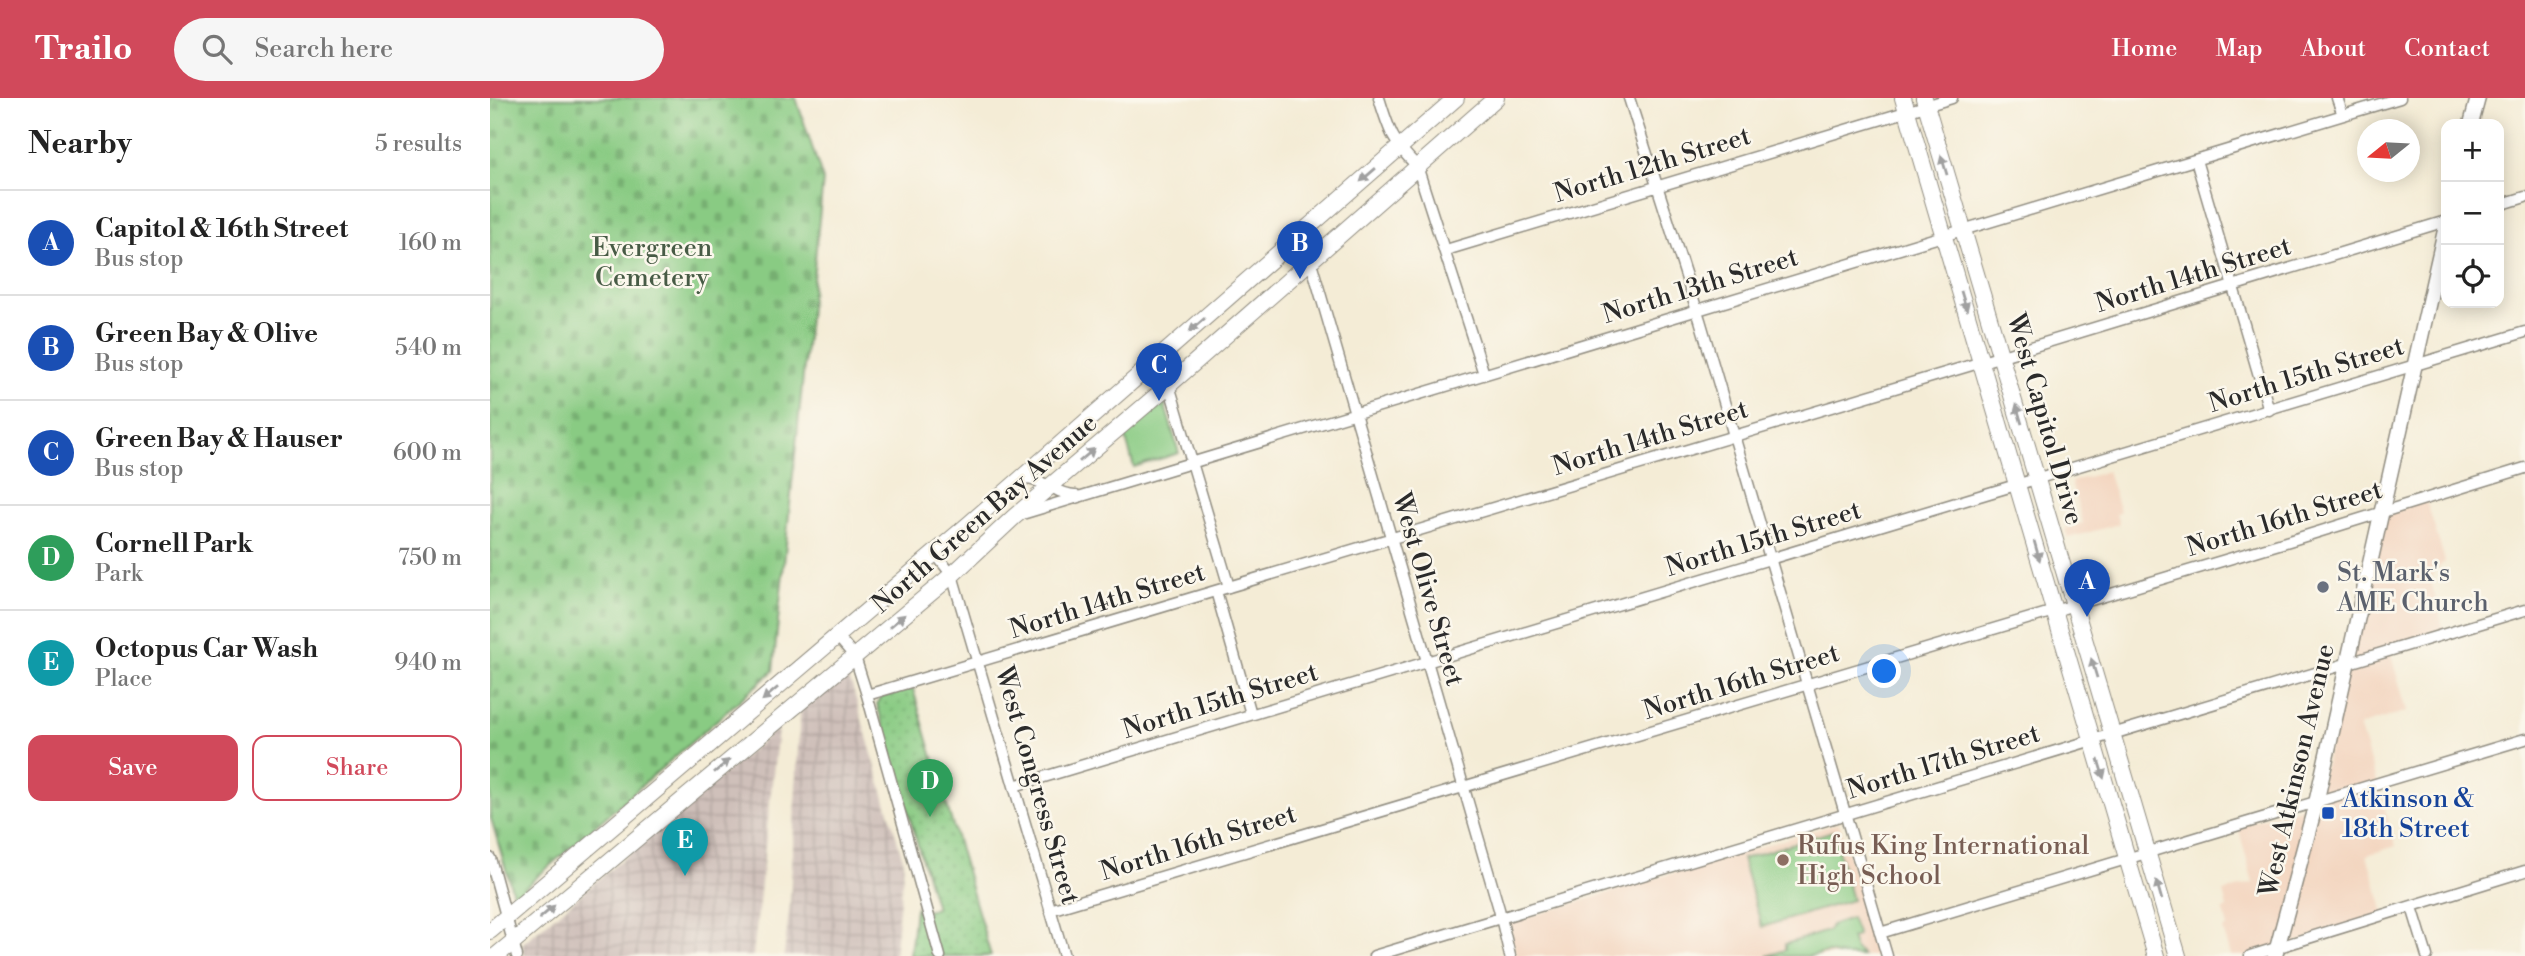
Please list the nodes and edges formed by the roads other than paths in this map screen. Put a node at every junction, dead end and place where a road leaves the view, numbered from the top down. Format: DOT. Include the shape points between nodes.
graph roads {
  1 [pos="1379,98"];
  2 [pos="1456,98"];
  3 [pos="1496,98"];
  4 [pos="1629,98"];
  5 [pos="1952,98"];
  6 [pos="2337,98"];
  7 [pos="2400,98"];
  8 [pos="2477,98"];
  9 [pos="1926,102"];
  10 [pos="1905,105"];
  11 [pos="2343,116"];
  12 [pos="2472,119"];
  13 [pos="1399,148"];
  14 [pos="2196,160"];
  15 [pos="1417,166"];
  16 [pos="1657,185"];
  17 [pos="2525,197"];
  18 [pos="2504,203"];
  19 [pos="2441,225"];
  20 [pos="1964,230"];
  21 [pos="1945,236"];
  22 [pos="1293,240"];
  23 [pos="2441,245"];
  24 [pos="1446,250"];
  25 [pos="1311,261"];
  26 [pos="2233,286"];
  27 [pos="1697,310"];
  28 [pos="2525,332"];
  29 [pos="2002,356"];
  30 [pos="1982,362"];
  31 [pos="1151,365"];
  32 [pos="2415,365"];
  33 [pos="1484,374"];
  34 [pos="1169,385"];
  35 [pos="2269,410"];
  36 [pos="1355,412"];
  37 [pos="1734,435"];
  38 [pos="1193,461"];
  39 [pos="2525,468"];
  40 [pos="1021,479"];
  41 [pos="2038,480"];
  42 [pos="2018,485"];
  43 [pos="1051,486"];
  44 [pos="1086,494"];
  45 [pos="2382,513"];
  46 [pos="1014,517"];
  47 [pos="1391,538"];
  48 [pos="934,552"];
  49 [pos="1770,560"];
  50 [pos="952,575"];
  51 [pos="1229,587"];
  52 [pos="1216,590"];
  53 [pos="2075,604"];
  54 [pos="2525,610"];
  55 [pos="2054,611"];
  56 [pos="838,637"];
  57 [pos="855,657"];
  58 [pos="979,662"];
  59 [pos="1427,662"];
  60 [pos="2347,664"];
  61 [pos="1808,685"];
  62 [pos="867,695"];
  63 [pos="1251,714"];
  64 [pos="2113,733"];
  65 [pos="2525,739"];
  66 [pos="2092,740"];
  67 [pos="1014,786"];
  68 [pos="1463,787"];
  69 [pos="2316,803"];
  70 [pos="1845,815"];
  71 [pos="2148,853"];
  72 [pos="490,858"];
  73 [pos="2128,859"];
  74 [pos="2525,872"];
  75 [pos="2412,907"];
  76 [pos="1050,910"];
  77 [pos="506,917"];
  78 [pos="1502,918"];
  79 [pos="490,931"];
  80 [pos="1880,933"];
  81 [pos="514,949"];
  82 [pos="2277,952"];
  83 [pos="495,956"];
  84 [pos="940,956"];
  85 [pos="1064,956"];
  86 [pos="1374,956"];
  87 [pos="1510,956"];
  88 [pos="1886,956"];
  89 [pos="2155,956"];
  90 [pos="2178,956"];
  91 [pos="2250,956"];
  92 [pos="2427,956"];
  1 -- 13 [label="street"];
  2 -- 13 [label="main road, North Green Bay Avenue"];
  3 -- 15 [label="main road, North Green Bay Avenue"];
  4 -- 16 [label="street"];
  5 -- 9 [label="street, North 12th Street"];
  6 -- 11 [label="street"];
  7 -- 11 [label="street, North 13th Street"];
  8 -- 12 [label="street"];
  9 -- 10 [label="street, North 12th Street"];
  20 -- 9 [label="main road, West Capitol Drive, one-way"];
  10 -- 16 [label="street, North 12th Street"];
  10 -- 21 [label="main road, West Capitol Drive"];
  11 -- 14 [label="street, North 13th Street"];
  13 -- 15 [label="street"];
  13 -- 22 [label="main road, North Green Bay Avenue, one-way"];
  14 -- 20 [label="street, North 13th Street"];
  14 -- 26 [label="street"];
  15 -- 24 [label="street"];
  15 -- 25 [label="main road, North Green Bay Avenue"];
  16 -- 24 [label="street, North 12th Street"];
  16 -- 27 [label="street"];
  17 -- 18 [label="street"];
  19 -- 26 [label="street, North 14th Street"];
  20 -- 21 [label="street, North 13th Street"];
  20 -- 29 [label="main road, West Capitol Drive"];
  21 -- 27 [label="street, North 13th Street"];
  21 -- 30 [label="main road, West Capitol Drive, one-way"];
  22 -- 25 [label="street, West Olive Street"];
  22 -- 31 [label="main road, North Green Bay Avenue, one-way"];
  23 -- 32 [label="street, West Atkinson Avenue"];
  24 -- 33 [label="street"];
  25 -- 34 [label="main road, North Green Bay Avenue"];
  25 -- 36 [label="street, West Olive Street"];
  26 -- 29 [label="street, North 14th Street"];
  26 -- 35 [label="street"];
  27 -- 33 [label="street, North 13th Street"];
  27 -- 37 [label="street"];
  28 -- 32 [label="street, North 15th Street"];
  29 -- 30 [label="street, North 14th Street"];
  41 -- 29 [label="main road, West Capitol Drive, one-way"];
  30 -- 37 [label="street, North 14th Street"];
  30 -- 42 [label="main road, West Capitol Drive"];
  31 -- 34 [label="street"];
  31 -- 40 [label="main road, North Green Bay Avenue"];
  32 -- 35 [label="street, North 15th Street"];
  32 -- 45 [label="street, West Atkinson Avenue"];
  33 -- 36 [label="street, North 13th Street"];
  34 -- 38 [label="street"];
  43 -- 34 [label="main road, North Green Bay Avenue, one-way"];
  35 -- 41 [label="street, North 15th Street"];
  36 -- 38 [label="street, North 13th Street"];
  36 -- 47 [label="street, West Olive Street"];
  37 -- 47 [label="street, North 14th Street"];
  37 -- 49 [label="street"];
  38 -- 44 [label="street, North 13th Street"];
  38 -- 51 [label="street"];
  39 -- 45 [label="street, North 16th Street"];
  40 -- 43 [label="street"];
  40 -- 48 [label="main road, North Green Bay Avenue"];
  41 -- 42 [label="street, North 15th Street"];
  41 -- 53 [label="main road, West Capitol Drive"];
  42 -- 49 [label="street, North 15th Street"];
  42 -- 55 [label="main road, West Capitol Drive, one-way"];
  43 -- 44 [label="street" via="1069,495"];
  43 -- 46 [label="main road, North Green Bay Avenue"];
  44 -- 46 [label="street, North 13th Street"];
  45 -- 53 [label="street, North 16th Street"];
  45 -- 60 [label="street, West Atkinson Avenue"];
  46 -- 50 [label="main road, North Green Bay Avenue"];
  47 -- 51 [label="street, North 14th Street"];
  47 -- 59 [label="street, West Olive Street"];
  48 -- 50 [label="street, West Congress Street"];
  48 -- 56 [label="main road, North Green Bay Avenue"];
  49 -- 59 [label="street, North 15th Street"];
  49 -- 61 [label="street"];
  57 -- 50 [label="main road, North Green Bay Avenue, one-way"];
  50 -- 58 [label="street, West Congress Street"];
  51 -- 52 [label="street, North 14th Street"];
  52 -- 58 [label="street, North 14th Street"];
  52 -- 63 [label="street"];
  53 -- 55 [label="street, North 16th Street"];
  64 -- 53 [label="main road, West Capitol Drive, one-way"];
  54 -- 60 [label="street, North 17th Street"];
  55 -- 61 [label="street, North 16th Street"];
  55 -- 66 [label="main road, West Capitol Drive"];
  56 -- 57 [label="street"];
  56 -- 77 [label="main road, North Green Bay Avenue, one-way"];
  57 -- 62 [label="street"];
  81 -- 57 [label="main road, North Green Bay Avenue, one-way"];
  58 -- 62 [label="street, North 14th Street"];
  58 -- 67 [label="street, West Congress Street"];
  59 -- 63 [label="street, North 15th Street"];
  59 -- 68 [label="street, West Olive Street"];
  60 -- 64 [label="street, North 17th Street"];
  60 -- 69 [label="street, West Atkinson Avenue"];
  61 -- 68 [label="street, North 16th Street"];
  61 -- 70 [label="street"];
  62 -- 84 [label="street"];
  63 -- 67 [label="street, North 15th Street"];
  64 -- 66 [label="street, North 17th Street"];
  64 -- 71 [label="main road, West Capitol Drive"];
  65 -- 69 [label="street"];
  66 -- 70 [label="street, North 17th Street"];
  66 -- 73 [label="main road, West Capitol Drive, one-way"];
  67 -- 76 [label="street, West Congress Street"];
  68 -- 76 [label="street, North 16th Street"];
  68 -- 78 [label="street, West Olive Street"];
  69 -- 71 [label="street"];
  69 -- 82 [label="street, West Atkinson Avenue"];
  70 -- 78 [label="street, North 17th Street"];
  70 -- 80 [label="street"];
  71 -- 73 [label="street"];
  90 -- 71 [label="main road, West Capitol Drive, one-way"];
  72 -- 77 [label="street"];
  73 -- 80 [label="street"];
  73 -- 89 [label="main road, West Capitol Drive"];
  74 -- 75 [label="street"];
  75 -- 82 [label="street"];
  75 -- 92 [label="street"];
  76 -- 85 [label="street, West Congress Street"];
  77 -- 79 [label="main road, North Green Bay Avenue"];
  77 -- 81 [label="street"];
  78 -- 86 [label="street, North 17th Street"];
  78 -- 87 [label="street, West Olive Street"];
  80 -- 88 [label="street"];
  81 -- 83 [label="main road, North Green Bay Avenue"];
  82 -- 91 [label="street"];
}
